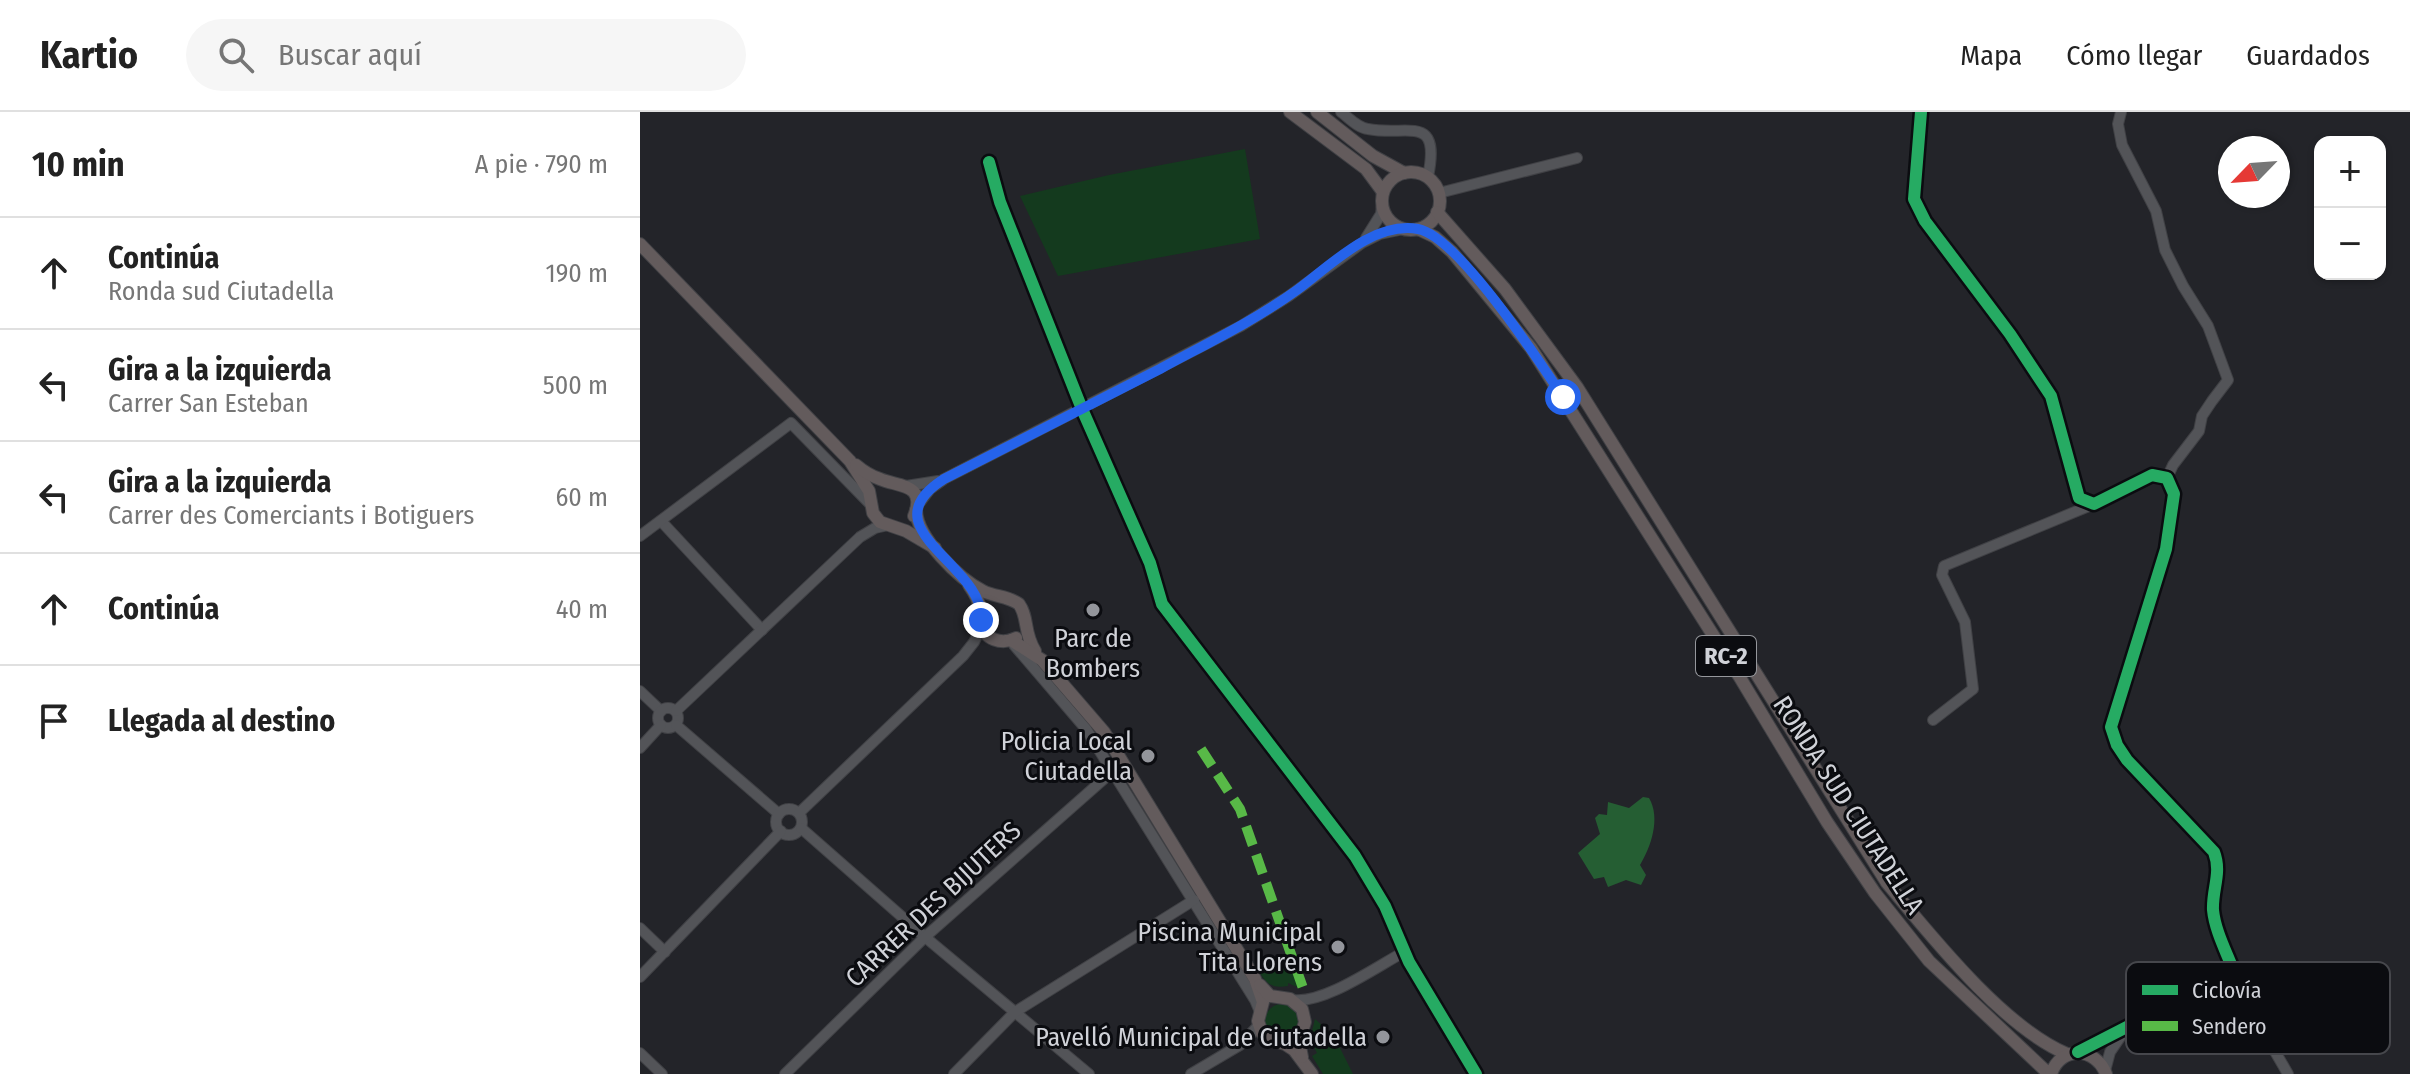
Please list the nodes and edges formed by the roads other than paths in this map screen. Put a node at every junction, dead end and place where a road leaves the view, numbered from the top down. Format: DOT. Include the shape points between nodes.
graph roads {
  1 [pos="1290,112"];
  2 [pos="1317,112"];
  3 [pos="1341,112"];
  4 [pos="1921,112"];
  5 [pos="2121,112"];
  6 [pos="1577,158"];
  7 [pos="989,162"];
  8 [pos="1404,173"];
  9 [pos="1428,177"];
  10 [pos="1439,193"];
  11 [pos="1383,198"];
  12 [pos="1437,212"];
  13 [pos="1404,229"];
  14 [pos="1418,229"];
  15 [pos="1362,243"];
  16 [pos="640,244"];
  17 [pos="1082,409"];
  18 [pos="850,461"];
  19 [pos="2167,478"];
  20 [pos="944,479"];
  21 [pos="900,484"];
  22 [pos="2094,504"];
  23 [pos="872,507"];
  24 [pos="916,509"];
  25 [pos="661,521"];
  26 [pos="891,527"];
  27 [pos="640,536"];
  28 [pos="860,537"];
  29 [pos="935,548"];
  30 [pos="961,575"];
  31 [pos="1003,597"];
  32 [pos="981,620"];
  33 [pos="1024,625"];
  34 [pos="762,630"];
  35 [pos="994,640"];
  36 [pos="1010,640"];
  37 [pos="963,656"];
  38 [pos="1042,660"];
  39 [pos="640,691"];
  40 [pos="661,711"];
  41 [pos="676,711"];
  42 [pos="1933,720"];
  43 [pos="661,725"];
  44 [pos="676,725"];
  45 [pos="640,748"];
  46 [pos="1114,770"];
  47 [pos="799,813"];
  48 [pos="779,814"];
  49 [pos="801,828"];
  50 [pos="781,831"];
  51 [pos="1194,900"];
  52 [pos="640,928"];
  53 [pos="925,937"];
  54 [pos="665,952"];
  55 [pos="1404,952"];
  56 [pos="2230,962"];
  57 [pos="640,977"];
  58 [pos="1255,979"];
  59 [pos="1325,994"];
  60 [pos="1276,998"];
  61 [pos="1293,1000"];
  62 [pos="1015,1012"];
  63 [pos="1260,1015"];
  64 [pos="1305,1018"];
  65 [pos="2126,1027"];
  66 [pos="2126,1030"];
  67 [pos="1300,1034"];
  68 [pos="1268,1039"];
  69 [pos="1285,1044"];
  70 [pos="1240,1045"];
  71 [pos="640,1053"];
  72 [pos="2073,1053"];
  73 [pos="2276,1054"];
  74 [pos="1303,1059"];
  75 [pos="2106,1072"];
  76 [pos="662,1074"];
  77 [pos="785,1074"];
  78 [pos="954,1074"];
  79 [pos="1089,1074"];
  80 [pos="1191,1074"];
  81 [pos="1312,1074"];
  82 [pos="1476,1074"];
  83 [pos="2050,1074"];
  84 [pos="2288,1074"];
  1 -- 11 [label="main road" via="1366,169"];
  2 -- 8 [label="main road"];
  3 -- 9 [label="street" via="1366,129 1420,130 1429,139 1432,154"];
  4 -- 22 [label="street" via="1914,191 1919,211 2039,375 2051,396 2079,498"];
  5 -- 19 [label="street" via="2122,145 2228,380"];
  6 -- 10 [label="street"];
  7 -- 17 [label="street"];
  8 -- 9 [label="main road"];
  8 -- 11 [label="main road" via="1391,179"];
  9 -- 10 [label="main road"];
  10 -- 12 [label="main road"];
  11 -- 13 [label="main road" via="1389,220"];
  11 -- 15 [label="street" via="1381,214"];
  12 -- 14 [label="main road"];
  12 -- 72 [label="main road, RONDA SUD CIUTADELLA / RC-2" via="1505,289 1577,387 1887,883 1935,942 2001,1008 2045,1045"];
  13 -- 14 [label="main road"];
  13 -- 15 [label="street"];
  14 -- 83 [label="main road, RONDA SUD CIUTADELLA / RC-2" via="1452,252 1531,348 1875,893 1929,961"];
  15 -- 17 [label="street" via="1241,326"];
  16 -- 18 [label="main road"];
  17 -- 20 [label="street"];
  17 -- 55 [label="street" via="1150,563 1162,604 1355,856"];
  18 -- 21 [label="main road" via="874,477"];
  18 -- 23 [label="main road" via="866,485"];
  19 -- 22 [label="street" via="2152,475"];
  19 -- 56 [label="street" via="2174,494 2166,549 2111,727 2127,760 2214,852 2219,869 2215,919"];
  20 -- 21 [label="street"];
  20 -- 24 [label="street"];
  21 -- 23 [label="main road" via="880,487"];
  21 -- 24 [label="main road" via="915,495"];
  22 -- 42 [label="street" via="1944,566 1942,575 1965,622 1973,689"];
  23 -- 25 [label="street" via="791,423"];
  23 -- 26 [label="main road"];
  23 -- 28 [label="street"];
  24 -- 26 [label="main road" via="909,522"];
  24 -- 29 [label="main road"];
  25 -- 27 [label="street"];
  25 -- 34 [label="street"];
  26 -- 28 [label="street"];
  26 -- 29 [label="main road"];
  28 -- 34 [label="street"];
  29 -- 30 [label="main road"];
  30 -- 31 [label="main road" via="979,589"];
  30 -- 32 [label="main road" via="974,594"];
  31 -- 32 [label="main road" via="989,602"];
  31 -- 33 [label="main road" via="1022,607"];
  32 -- 35 [label="main road"];
  32 -- 37 [label="street"];
  33 -- 36 [label="main road"];
  33 -- 38 [label="main road"];
  34 -- 41 [label="street"];
  35 -- 36 [label="main road"];
  35 -- 37 [label="street"];
  36 -- 38 [label="main road"];
  36 -- 46 [label="street"];
  37 -- 47 [label="street"];
  38 -- 58 [label="main road" via="1104,732"];
  39 -- 40 [label="street"];
  40 -- 41 [label="street"];
  40 -- 43 [label="street"];
  41 -- 44 [label="street"];
  43 -- 44 [label="street"];
  43 -- 45 [label="street"];
  44 -- 48 [label="street"];
  46 -- 51 [label="street"];
  46 -- 53 [label="street, CARRER DES BIJUTERS"];
  47 -- 48 [label="street" via="788,809"];
  47 -- 49 [label="street"];
  48 -- 50 [label="street"];
  49 -- 50 [label="street" via="792,835"];
  49 -- 53 [label="street"];
  50 -- 54 [label="street"];
  51 -- 62 [label="street"];
  51 -- 63 [label="street"];
  52 -- 54 [label="street"];
  53 -- 62 [label="street"];
  53 -- 77 [label="street, CARRER DES BIJUTERS"];
  54 -- 57 [label="street"];
  55 -- 59 [label="street"];
  55 -- 82 [label="street"];
  58 -- 60 [label="main road"];
  58 -- 63 [label="main road"];
  59 -- 61 [label="street"];
  59 -- 64 [label="street"];
  60 -- 61 [label="main road"];
  60 -- 63 [label="main road"];
  61 -- 64 [label="main road"];
  62 -- 78 [label="street"];
  62 -- 79 [label="street"];
  63 -- 68 [label="main road"];
  63 -- 70 [label="street"];
  64 -- 67 [label="main road"];
  65 -- 72 [label="street"];
  66 -- 75 [label="street" via="2110,1052"];
  67 -- 69 [label="main road"];
  67 -- 74 [label="main road"];
  68 -- 69 [label="main road"];
  68 -- 70 [label="street"];
  69 -- 74 [label="main road"];
  70 -- 80 [label="street"];
  71 -- 76 [label="street"];
  72 -- 75 [label="main road, RC-2" via="2091,1054"];
  72 -- 83 [label="main road, RC-2" via="2058,1061"];
  73 -- 84 [label="street"];
  74 -- 81 [label="main road"];
}
